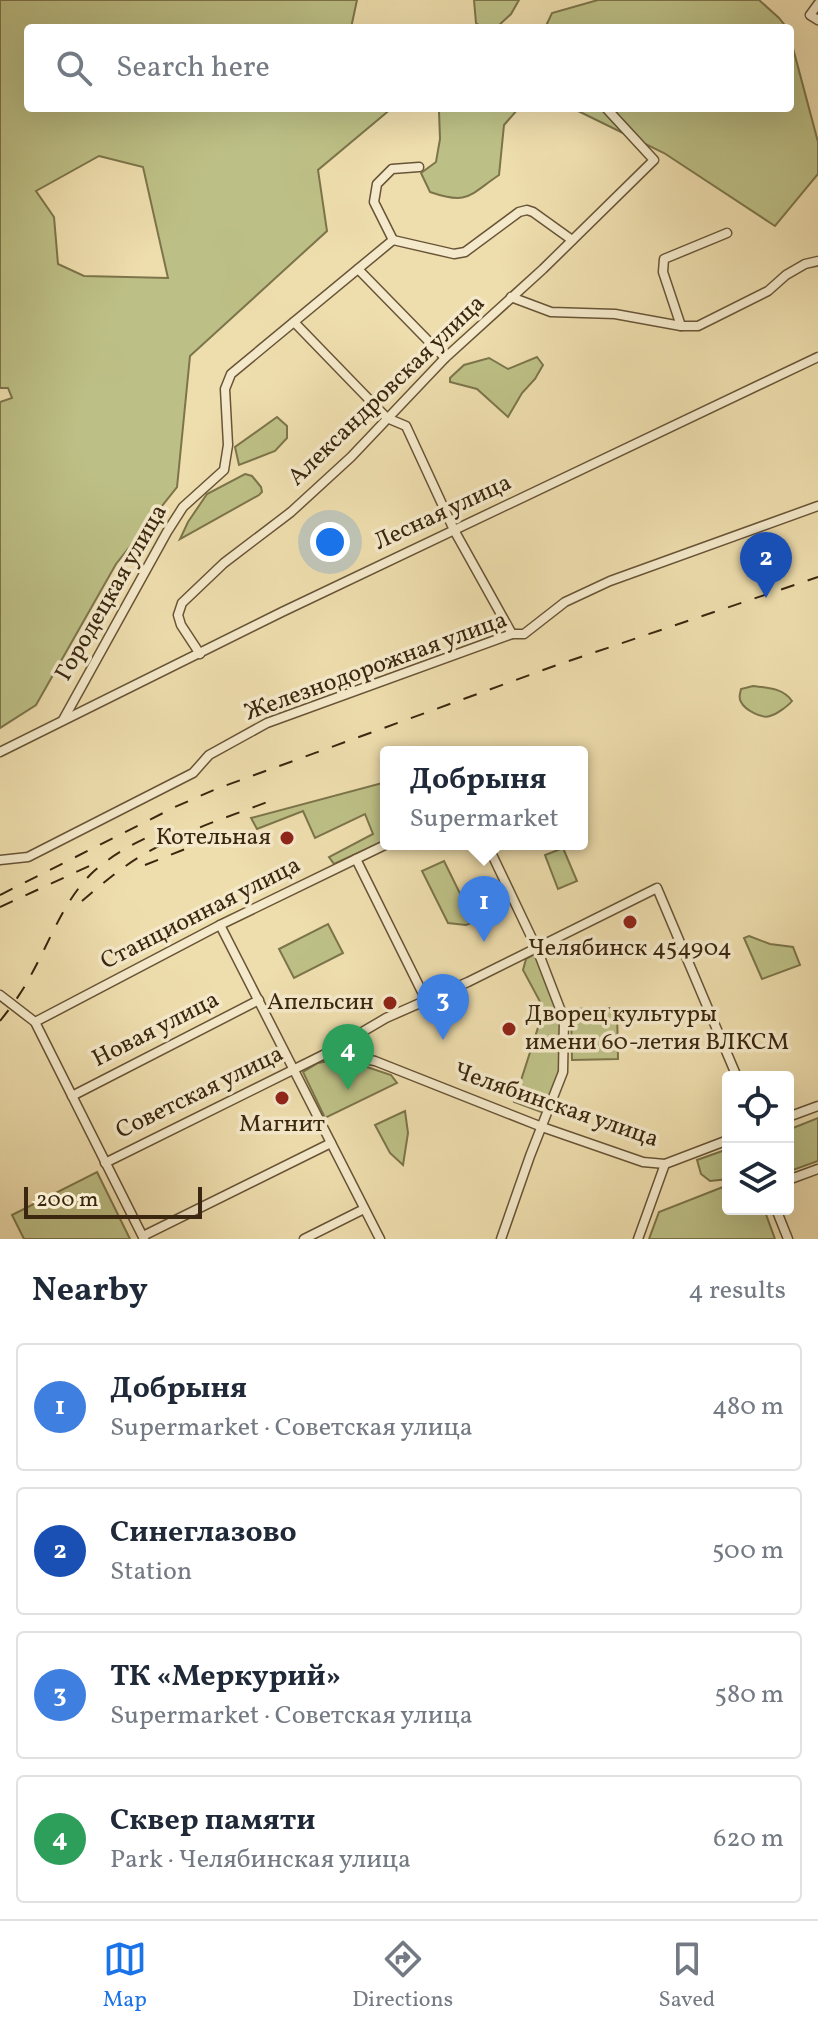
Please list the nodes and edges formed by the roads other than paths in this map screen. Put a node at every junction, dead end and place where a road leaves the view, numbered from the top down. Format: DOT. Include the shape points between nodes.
graph roads {
  1 [pos="818,4"];
  2 [pos="814,18"];
  3 [pos="610,112"];
  4 [pos="419,167"];
  5 [pos="727,233"];
  6 [pos="393,240"];
  7 [pos="572,240"];
  8 [pos="818,261"];
  9 [pos="358,269"];
  10 [pos="511,297"];
  11 [pos="294,322"];
  12 [pos="681,326"];
  13 [pos="818,357"];
  14 [pos="445,358"];
  15 [pos="387,418"];
  16 [pos="818,506"];
  17 [pos="454,530"];
  18 [pos="512,634"];
  19 [pos="200,654"];
  20 [pos="62,721"];
  21 [pos="0,752"];
  22 [pos="380,847"];
  23 [pos="490,850"];
  24 [pos="356,859"];
  25 [pos="0,860"];
  26 [pos="220,925"];
  27 [pos="537,949"];
  28 [pos="0,995"];
  29 [pos="259,1000"];
  30 [pos="426,1000"];
  31 [pos="35,1022"];
  32 [pos="323,1055"];
  33 [pos="293,1068"];
  34 [pos="734,1071"];
  35 [pos="72,1096"];
  36 [pos="818,1106"];
  37 [pos="794,1115"];
  38 [pos="542,1127"];
  39 [pos="722,1142"];
  40 [pos="331,1143"];
  41 [pos="105,1163"];
  42 [pos="665,1164"];
  43 [pos="818,1169"];
  44 [pos="794,1178"];
  45 [pos="364,1209"];
  46 [pos="778,1215"];
  47 [pos="143,1238"];
  48 [pos="304,1239"];
  49 [pos="380,1239"];
  50 [pos="501,1239"];
  51 [pos="638,1239"];
  52 [pos="788,1239"];
  1 -- 2 [label="street"];
  3 -- 7 [label="street, Александровская улица" via="654,160"];
  4 -- 6 [label="street" via="392,169 377,184 374,202"];
  5 -- 12 [label="street" via="664,259 663,272"];
  6 -- 7 [label="street" via="465,252 527,210"];
  6 -- 9 [label="street, Городецкая улица"];
  7 -- 10 [label="street, Александровская улица"];
  8 -- 12 [label="street" via="698,326"];
  9 -- 11 [label="street, Городецкая улица"];
  9 -- 14 [label="street"];
  10 -- 12 [label="street" via="551,312 615,314"];
  10 -- 14 [label="street, Александровская улица"];
  11 -- 15 [label="street"];
  11 -- 20 [label="street, Городецкая улица" via="231,374 225,389 224,470 183,507"];
  13 -- 17 [label="street, Лесная улица"];
  14 -- 15 [label="street, Александровская улица"];
  15 -- 17 [label="street" via="406,426"];
  15 -- 19 [label="street, Александровская улица" via="291,512 182,603 181,625"];
  16 -- 18 [label="street, Железнодорожная улица" via="610,581 565,602 524,634"];
  17 -- 18 [label="street"];
  17 -- 19 [label="street, Лесная улица"];
  18 -- 25 [label="street, Железнодорожная улица" via="267,723 209,755 193,773 28,857"];
  19 -- 20 [label="street, Лесная улица"];
  20 -- 21 [label="street, Лесная улица"];
  22 -- 24 [label="street, Станционная улица"];
  23 -- 27 [label="street"];
  24 -- 26 [label="street, Станционная улица"];
  24 -- 30 [label="street"];
  26 -- 29 [label="street"];
  26 -- 31 [label="street, Станционная улица"];
  27 -- 30 [label="street, Советская улица"];
  27 -- 34 [label="street, Советская улица" via="657,888"];
  27 -- 38 [label="street" via="564,1019 563,1072"];
  28 -- 31 [label="street"];
  29 -- 33 [label="street"];
  29 -- 35 [label="street, Новая улица"];
  30 -- 32 [label="street, Советская улица"];
  31 -- 35 [label="street"];
  32 -- 33 [label="street, Советская улица"];
  32 -- 38 [label="street, Челябинская улица" via="375,1061"];
  33 -- 40 [label="street"];
  33 -- 41 [label="street, Советская улица"];
  35 -- 41 [label="street"];
  36 -- 37 [label="street"];
  38 -- 42 [label="street, Челябинская улица" via="643,1162"];
  38 -- 50 [label="street"];
  39 -- 42 [label="street, Челябинская улица"];
  40 -- 45 [label="street"];
  40 -- 47 [label="street"];
  41 -- 47 [label="street"];
  42 -- 51 [label="street"];
  43 -- 44 [label="street"];
  45 -- 48 [label="street"];
  45 -- 49 [label="street"];
  46 -- 52 [label="street"];
}
